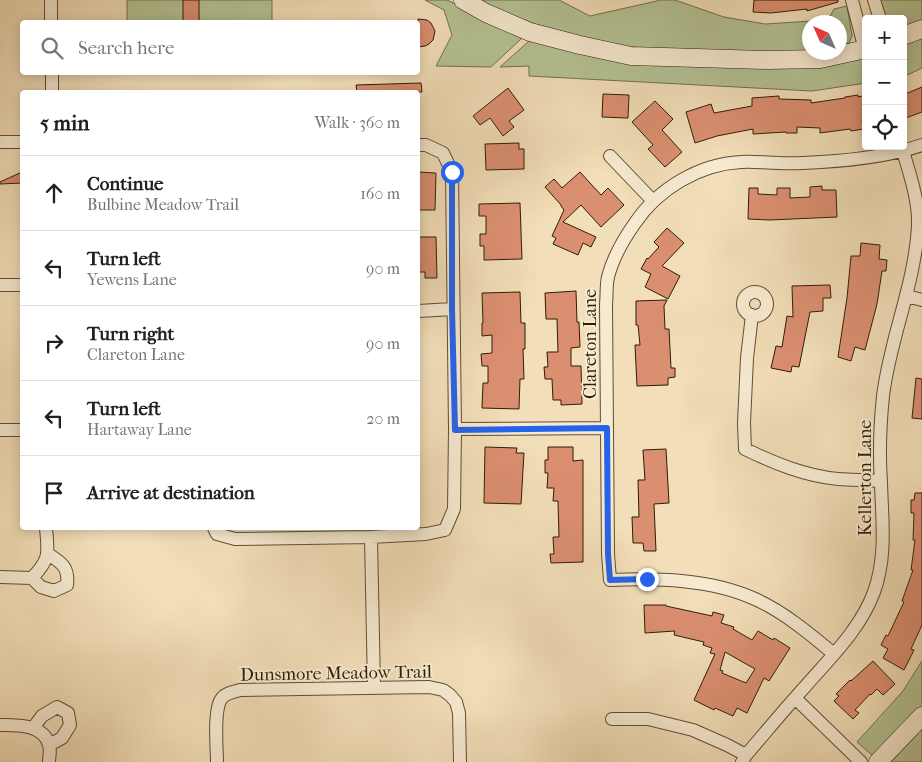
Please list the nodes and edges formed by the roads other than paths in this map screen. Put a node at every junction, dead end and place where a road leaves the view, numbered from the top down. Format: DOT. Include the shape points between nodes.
graph roads {
  1 [pos="52,0"];
  2 [pos="463,0"];
  3 [pos="852,0"];
  4 [pos="874,0"];
  5 [pos="879,15"];
  6 [pos="52,20"];
  7 [pos="922,29"];
  8 [pos="907,35"];
  9 [pos="862,38"];
  10 [pos="862,50"];
  11 [pos="52,75"];
  12 [pos="52,90"];
  13 [pos="0,142"];
  14 [pos="20,142"];
  15 [pos="420,145"];
  16 [pos="922,145"];
  17 [pos="903,152"];
  18 [pos="610,156"];
  19 [pos="653,201"];
  20 [pos="0,285"];
  21 [pos="20,285"];
  22 [pos="907,296"];
  23 [pos="922,300"];
  24 [pos="452,309"];
  25 [pos="420,311"];
  26 [pos="752,315"];
  27 [pos="607,428"];
  28 [pos="0,430"];
  29 [pos="20,430"];
  30 [pos="455,430"];
  31 [pos="880,481"];
  32 [pos="46,530"];
  33 [pos="216,531"];
  34 [pos="371,537"];
  35 [pos="48,554"];
  36 [pos="0,578"];
  37 [pos="32,578"];
  38 [pos="834,654"];
  39 [pos="374,688"];
  40 [pos="795,698"];
  41 [pos="922,716"];
  42 [pos="612,719"];
  43 [pos="0,725"];
  44 [pos="38,731"];
  45 [pos="50,745"];
  46 [pos="744,759"];
  47 [pos="49,762"];
  48 [pos="217,762"];
  49 [pos="460,762"];
  50 [pos="861,762"];
  51 [pos="878,762"];
  1 -- 6 [label="street"];
  2 -- 10 [label="street" via="530,32 631,56 768,60 820,58"];
  3 -- 9 [label="street"];
  4 -- 5 [label="street"];
  7 -- 8 [label="street"];
  11 -- 12 [label="street"];
  13 -- 14 [label="street"];
  15 -- 24 [label="street" via="443,153 452,172"];
  16 -- 17 [label="street, Clareton Lane"];
  17 -- 19 [label="street, Clareton Lane" via="821,162 740,162 716,166 696,172"];
  17 -- 22 [label="street, Kellerton Lane" via="912,180 918,223"];
  18 -- 19 [label="street"];
  19 -- 27 [label="street, Clareton Lane" via="626,236 608,278"];
  20 -- 21 [label="street"];
  22 -- 23 [label="street"];
  22 -- 31 [label="street, Kellerton Lane" via="888,366 881,430"];
  24 -- 25 [label="street"];
  24 -- 30 [label="street"];
  26 -- 31 [label="street" via="747,358 745,449 806,473"];
  27 -- 30 [label="street"];
  27 -- 38 [label="street, Clareton Lane" via="610,580 692,583 755,598 780,612"];
  28 -- 29 [label="street"];
  30 -- 34 [label="street" via="454,509 445,530"];
  31 -- 38 [label="street, Kellerton Lane" via="884,536 882,564 863,616"];
  32 -- 35 [label="street"];
  33 -- 34 [label="street" via="235,539"];
  34 -- 39 [label="street"];
  35 -- 37 [label="street"];
  35 -- 37 [label="street" via="62,563 68,575 67,585 54,591 41,587"];
  36 -- 37 [label="street"];
  38 -- 40 [label="street, Kellerton Lane"];
  39 -- 48 [label="street, Dunsmore Meadow Trail" via="230,692 218,705"];
  39 -- 49 [label="street, Dunsmore Meadow Trail" via="428,687 450,695 459,713"];
  40 -- 46 [label="street, Kellerton Lane"];
  40 -- 50 [label="street"];
  41 -- 51 [label="street"];
  42 -- 46 [label="street" via="648,719 693,730 727,745"];
  43 -- 44 [label="street"];
  44 -- 45 [label="street"];
  44 -- 45 [label="street" via="42,716 57,707 68,713 70,725 62,738"];
  45 -- 47 [label="street"];
}
